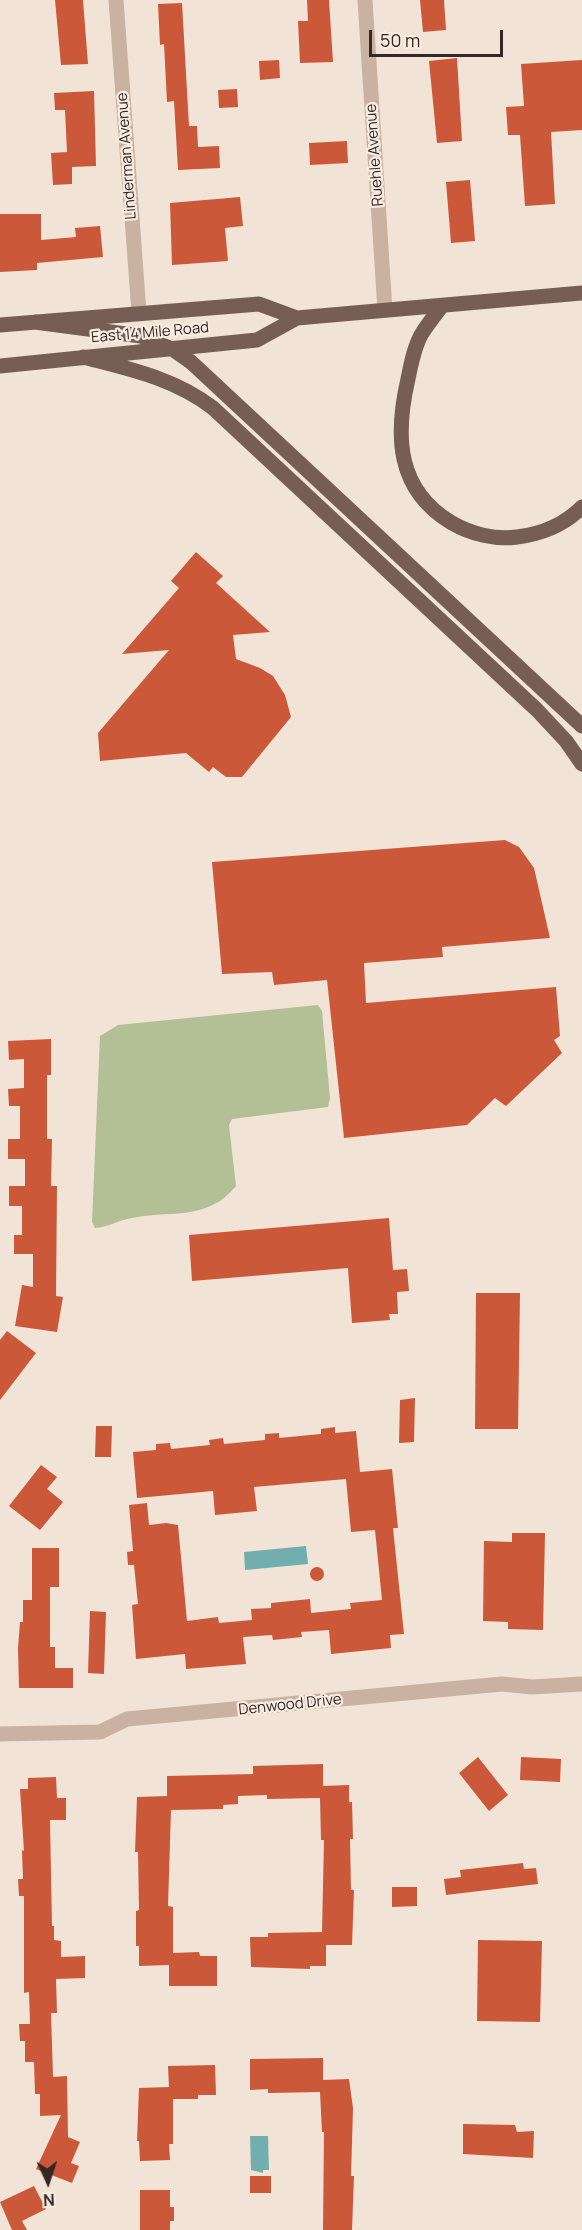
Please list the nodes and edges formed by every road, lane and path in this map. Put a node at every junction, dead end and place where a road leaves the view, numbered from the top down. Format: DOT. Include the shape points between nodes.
graph roads {
  1 [pos="116,0"];
  2 [pos="365,0"];
  3 [pos="582,293"];
  4 [pos="442,306"];
  5 [pos="385,310"];
  6 [pos="139,313"];
  7 [pos="297,318"];
  8 [pos="35,322"];
  9 [pos="0,325"];
  10 [pos="174,350"];
  11 [pos="83,357"];
  12 [pos="0,366"];
  13 [pos="582,507"];
  14 [pos="582,726"];
  15 [pos="582,764"];
  16 [pos="582,1684"];
  17 [pos="0,1734"];
  1 -- 6 [label="street, Linderman Avenue"];
  2 -- 5 [label="street, Ruehle Avenue"];
  3 -- 4 [label="main road, East 14 Mile Road"];
  4 -- 5 [label="main road, East 14 Mile Road"];
  4 -- 13 [label="main road" via="416,347 400,419 403,460 418,492 441,517 490,537 509,538 544,531"];
  5 -- 7 [label="main road, East 14 Mile Road"];
  6 -- 7 [label="main road, East 14 Mile Road" via="259,304"];
  6 -- 8 [label="main road, East 14 Mile Road"];
  7 -- 10 [label="main road, East 14 Mile Road" via="257,340"];
  8 -- 9 [label="main road, East 14 Mile Road"];
  8 -- 10 [label="main road" via="141,336"];
  10 -- 11 [label="main road, East 14 Mile Road"];
  10 -- 14 [label="main road"];
  11 -- 12 [label="main road, East 14 Mile Road"];
  11 -- 15 [label="main road" via="154,376 189,391 213,408 537,710"];
  16 -- 17 [label="street, Denwood Drive" via="502,1684 127,1719 100,1732"];
}
